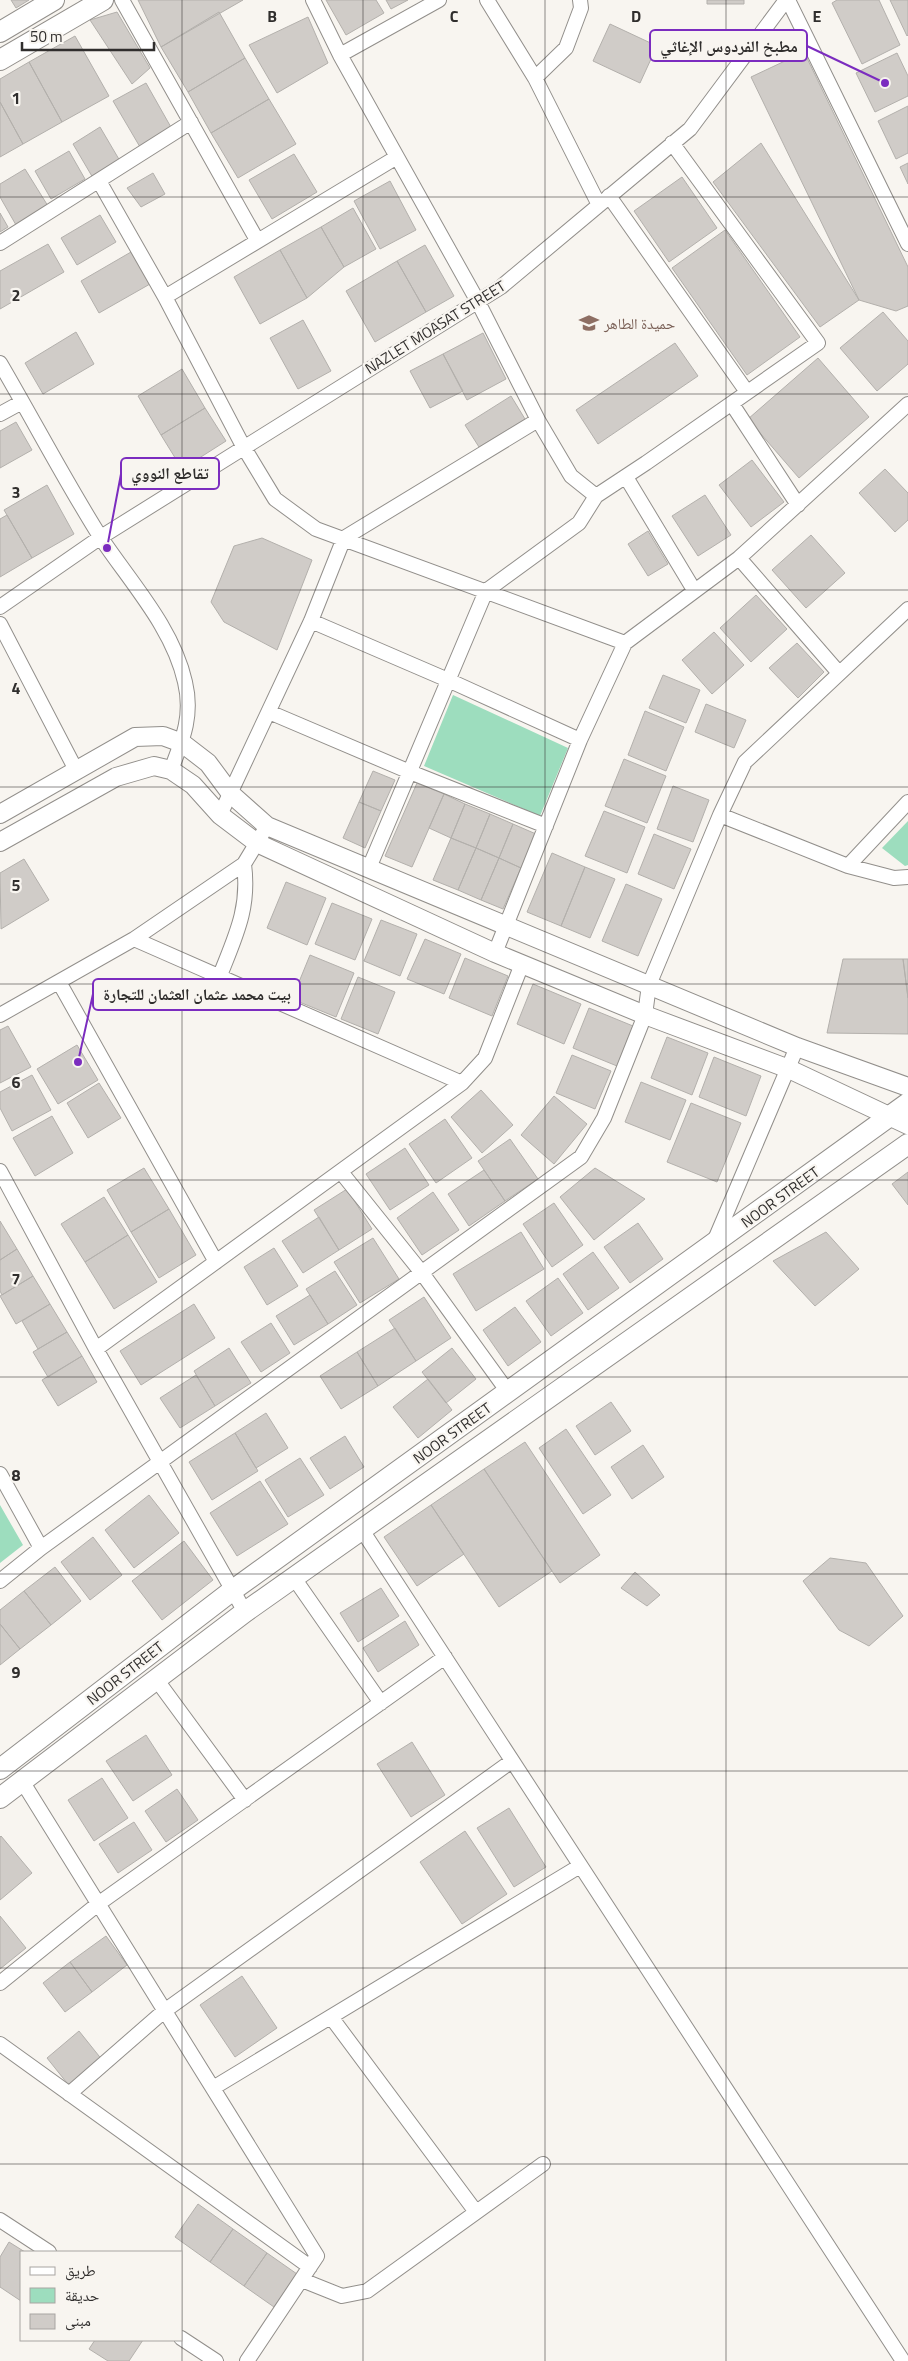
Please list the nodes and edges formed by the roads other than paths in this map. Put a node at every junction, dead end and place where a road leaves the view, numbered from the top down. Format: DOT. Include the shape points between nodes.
graph roads {
  1 [pos="54,0"];
  2 [pos="103,0"];
  3 [pos="122,0"];
  4 [pos="313,0"];
  5 [pos="439,0"];
  6 [pos="487,0"];
  7 [pos="580,0"];
  8 [pos="787,0"];
  9 [pos="2,27"];
  10 [pos="340,55"];
  11 [pos="0,60"];
  12 [pos="535,78"];
  13 [pos="191,122"];
  14 [pos="672,143"];
  15 [pos="397,157"];
  16 [pos="98,181"];
  17 [pos="604,201"];
  18 [pos="258,240"];
  19 [pos="0,243"];
  20 [pos="908,244"];
  21 [pos="165,298"];
  22 [pos="477,300"];
  23 [pos="0,363"];
  24 [pos="747,392"];
  25 [pos="22,402"];
  26 [pos="732,404"];
  27 [pos="908,404"];
  28 [pos="0,414"];
  29 [pos="538,420"];
  30 [pos="242,446"];
  31 [pos="626,477"];
  32 [pos="596,496"];
  33 [pos="798,505"];
  34 [pos="101,537"];
  35 [pos="344,538"];
  36 [pos="739,558"];
  37 [pos="694,590"];
  38 [pos="486,591"];
  39 [pos="0,607"];
  40 [pos="908,609"];
  41 [pos="311,621"];
  42 [pos="0,624"];
  43 [pos="625,643"];
  44 [pos="839,673"];
  45 [pos="448,680"];
  46 [pos="269,712"];
  47 [pos="580,740"];
  48 [pos="182,743"];
  49 [pos="76,770"];
  50 [pos="171,770"];
  51 [pos="410,772"];
  52 [pos="231,794"];
  53 [pos="908,802"];
  54 [pos="0,814"];
  55 [pos="220,815"];
  56 [pos="720,815"];
  57 [pos="267,826"];
  58 [pos="546,826"];
  59 [pos="0,842"];
  60 [pos="257,844"];
  61 [pos="244,864"];
  62 [pos="848,866"];
  63 [pos="369,868"];
  64 [pos="908,877"];
  65 [pos="507,926"];
  66 [pos="134,939"];
  67 [pos="495,953"];
  68 [pos="522,964"];
  69 [pos="219,978"];
  70 [pos="59,982"];
  71 [pos="649,985"];
  72 [pos="0,1015"];
  73 [pos="645,1015"];
  74 [pos="797,1047"];
  75 [pos="789,1069"];
  76 [pos="462,1083"];
  77 [pos="908,1087"];
  78 [pos="908,1103"];
  79 [pos="900,1121"];
  80 [pos="908,1144"];
  81 [pos="0,1171"];
  82 [pos="341,1172"];
  83 [pos="713,1245"];
  84 [pos="216,1262"];
  85 [pos="422,1273"];
  86 [pos="96,1349"];
  87 [pos="508,1392"];
  88 [pos="160,1463"];
  89 [pos="0,1474"];
  90 [pos="362,1530"];
  91 [pos="41,1548"];
  92 [pos="294,1578"];
  93 [pos="0,1581"];
  94 [pos="233,1590"];
  95 [pos="245,1612"];
  96 [pos="445,1657"];
  97 [pos="156,1679"];
  98 [pos="381,1703"];
  99 [pos="512,1761"];
  100 [pos="0,1769"];
  101 [pos="22,1781"];
  102 [pos="0,1798"];
  103 [pos="245,1800"];
  104 [pos="580,1866"];
  105 [pos="98,1904"];
  106 [pos="0,1983"];
  107 [pos="163,2012"];
  108 [pos="331,2017"];
  109 [pos="0,2044"];
  110 [pos="213,2088"];
  111 [pos="69,2094"];
  112 [pos="543,2164"];
  113 [pos="476,2212"];
  114 [pos="3,2227"];
  115 [pos="47,2251"];
  116 [pos="310,2267"];
  117 [pos="302,2280"];
  118 [pos="182,2339"];
  119 [pos="216,2361"];
  120 [pos="247,2361"];
  121 [pos="903,2361"];
  1 -- 9 [label="main road"];
  2 -- 11 [label="main road"];
  3 -- 13 [label="street"];
  4 -- 10 [label="street"];
  5 -- 10 [label="street"];
  6 -- 12 [label="street"];
  7 -- 12 [label="street" via="581,8 566,48"];
  8 -- 14 [label="street, NAZLET MOASAT STREET" via="690,128"];
  8 -- 20 [label="street"];
  10 -- 15 [label="street"];
  12 -- 17 [label="street"];
  13 -- 16 [label="street"];
  13 -- 18 [label="street"];
  14 -- 17 [label="street, NAZLET MOASAT STREET"];
  14 -- 24 [label="street" via="818,343"];
  15 -- 18 [label="street"];
  15 -- 22 [label="street"];
  16 -- 19 [label="street"];
  16 -- 21 [label="street"];
  17 -- 22 [label="street, NAZLET MOASAT STREET" via="501,287"];
  17 -- 24 [label="street"];
  18 -- 21 [label="street"];
  21 -- 30 [label="street"];
  22 -- 29 [label="street"];
  22 -- 30 [label="street, NAZLET MOASAT STREET"];
  23 -- 25 [label="street"];
  24 -- 26 [label="street"];
  25 -- 28 [label="street"];
  25 -- 34 [label="street"];
  26 -- 31 [label="street"];
  26 -- 33 [label="street"];
  27 -- 33 [label="street"];
  29 -- 32 [label="street" via="571,476"];
  29 -- 35 [label="street"];
  30 -- 34 [label="street, NAZLET MOASAT STREET"];
  30 -- 35 [label="street" via="275,499 316,530"];
  31 -- 32 [label="street"];
  31 -- 37 [label="street"];
  32 -- 38 [label="street" via="579,523"];
  33 -- 36 [label="street"];
  34 -- 39 [label="street, NAZLET MOASAT STREET"];
  34 -- 48 [label="street" via="175,651 185,682 189,715"];
  35 -- 38 [label="street"];
  35 -- 41 [label="street"];
  36 -- 37 [label="street"];
  36 -- 44 [label="street"];
  37 -- 43 [label="street"];
  38 -- 43 [label="street"];
  38 -- 45 [label="street"];
  40 -- 44 [label="street"];
  41 -- 45 [label="street"];
  41 -- 46 [label="street"];
  42 -- 49 [label="street"];
  43 -- 47 [label="street"];
  44 -- 56 [label="street" via="745,762"];
  45 -- 47 [label="street"];
  45 -- 51 [label="street"];
  46 -- 51 [label="street"];
  46 -- 52 [label="street"];
  47 -- 58 [label="street"];
  48 -- 49 [label="street" via="163,736 135,737"];
  48 -- 50 [label="street"];
  48 -- 52 [label="street" via="208,763"];
  49 -- 54 [label="street"];
  50 -- 55 [label="street" via="193,785"];
  50 -- 59 [label="street" via="154,766 116,777"];
  51 -- 58 [label="street"];
  51 -- 63 [label="street"];
  52 -- 55 [label="street"];
  52 -- 57 [label="street"];
  53 -- 62 [label="street"];
  55 -- 60 [label="street"];
  56 -- 62 [label="street"];
  56 -- 71 [label="street"];
  57 -- 60 [label="street"];
  57 -- 63 [label="street"];
  58 -- 65 [label="street"];
  60 -- 61 [label="street"];
  60 -- 67 [label="street"];
  61 -- 66 [label="street"];
  61 -- 69 [label="street" via="247,887 243,916"];
  62 -- 64 [label="street" via="894,878"];
  63 -- 65 [label="street"];
  65 -- 67 [label="street"];
  65 -- 71 [label="street"];
  66 -- 69 [label="street"];
  66 -- 70 [label="street"];
  67 -- 68 [label="street"];
  68 -- 73 [label="street"];
  68 -- 76 [label="street" via="485,1058"];
  69 -- 76 [label="street"];
  70 -- 72 [label="street"];
  70 -- 84 [label="street"];
  71 -- 73 [label="street"];
  71 -- 74 [label="street"];
  73 -- 75 [label="street"];
  73 -- 85 [label="street" via="604,1118 581,1157"];
  74 -- 75 [label="street"];
  74 -- 77 [label="street"];
  75 -- 79 [label="street"];
  75 -- 83 [label="street"];
  76 -- 82 [label="street"];
  78 -- 79 [label="main road, NOOR STREET"];
  79 -- 83 [label="main road, NOOR STREET"];
  80 -- 90 [label="main road, NOOR STREET"];
  81 -- 86 [label="street"];
  82 -- 84 [label="street"];
  82 -- 85 [label="street"];
  83 -- 87 [label="main road, NOOR STREET"];
  84 -- 86 [label="street"];
  85 -- 87 [label="street"];
  85 -- 88 [label="street"];
  86 -- 88 [label="street"];
  87 -- 94 [label="main road, NOOR STREET"];
  88 -- 91 [label="street"];
  88 -- 94 [label="street"];
  89 -- 91 [label="street"];
  90 -- 92 [label="main road, NOOR STREET"];
  90 -- 96 [label="street"];
  91 -- 93 [label="street"];
  92 -- 95 [label="main road, NOOR STREET"];
  92 -- 98 [label="street"];
  94 -- 95 [label="street"];
  94 -- 100 [label="main road, NOOR STREET"];
  95 -- 97 [label="main road, NOOR STREET"];
  96 -- 98 [label="street"];
  96 -- 99 [label="street"];
  97 -- 101 [label="main road, NOOR STREET"];
  97 -- 103 [label="street"];
  98 -- 103 [label="street"];
  99 -- 104 [label="street"];
  99 -- 107 [label="street"];
  101 -- 102 [label="main road, NOOR STREET"];
  101 -- 105 [label="street"];
  103 -- 105 [label="street"];
  104 -- 108 [label="street"];
  104 -- 121 [label="street"];
  105 -- 106 [label="street"];
  105 -- 107 [label="street"];
  107 -- 110 [label="street"];
  107 -- 111 [label="street"];
  108 -- 110 [label="street"];
  108 -- 113 [label="street"];
  109 -- 111 [label="street"];
  110 -- 116 [label="street" via="317,2256"];
  111 -- 116 [label="street"];
  112 -- 113 [label="street"];
  113 -- 117 [label="street" via="367,2291 342,2296"];
  114 -- 115 [label="street"];
  116 -- 117 [label="street"];
  117 -- 120 [label="street"];
  118 -- 119 [label="street"];
}
